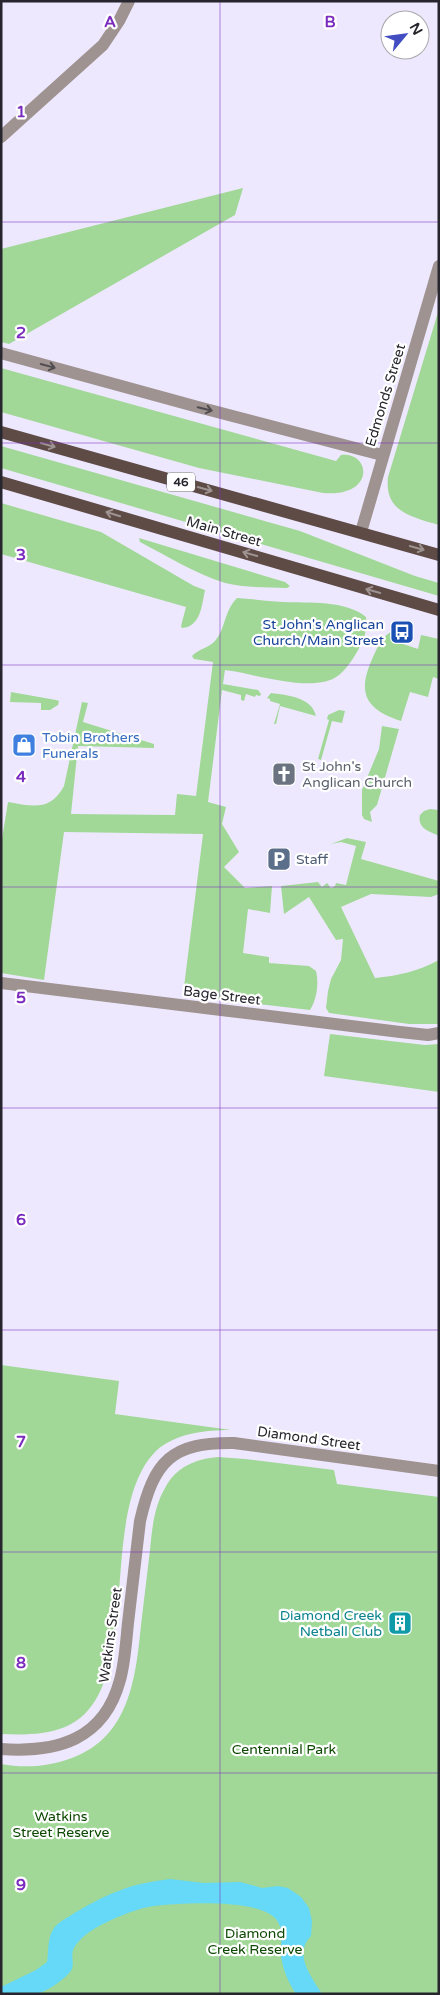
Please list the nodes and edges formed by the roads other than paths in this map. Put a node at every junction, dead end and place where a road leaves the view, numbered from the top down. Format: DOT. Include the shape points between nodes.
graph roads {
  1 [pos="129,1"];
  2 [pos="1,137"];
  3 [pos="439,266"];
  4 [pos="1,354"];
  5 [pos="1,432"];
  6 [pos="382,455"];
  7 [pos="1,482"];
  8 [pos="361,532"];
  9 [pos="439,555"];
  10 [pos="439,610"];
  11 [pos="1,983"];
  12 [pos="439,1033"];
  13 [pos="176,1453"];
  14 [pos="439,1471"];
  15 [pos="1,1749"];
  1 -- 2 [label="street" via="111,34 97,51"];
  3 -- 6 [label="street, Edmonds Street"];
  4 -- 6 [label="street, one-way"];
  5 -- 8 [label="main road, 46, one-way"];
  6 -- 8 [label="street, Edmonds Street"];
  10 -- 7 [label="main road, Main Street, one-way"];
  8 -- 9 [label="main road, 46, one-way"];
  11 -- 12 [label="street, Bage Street" via="400,1032"];
  13 -- 14 [label="street, Diamond Street" via="201,1444 234,1443"];
  13 -- 15 [label="street, Watkins Street" via="156,1473 144,1504 124,1662 110,1706 93,1729 77,1739 39,1750"];
}
